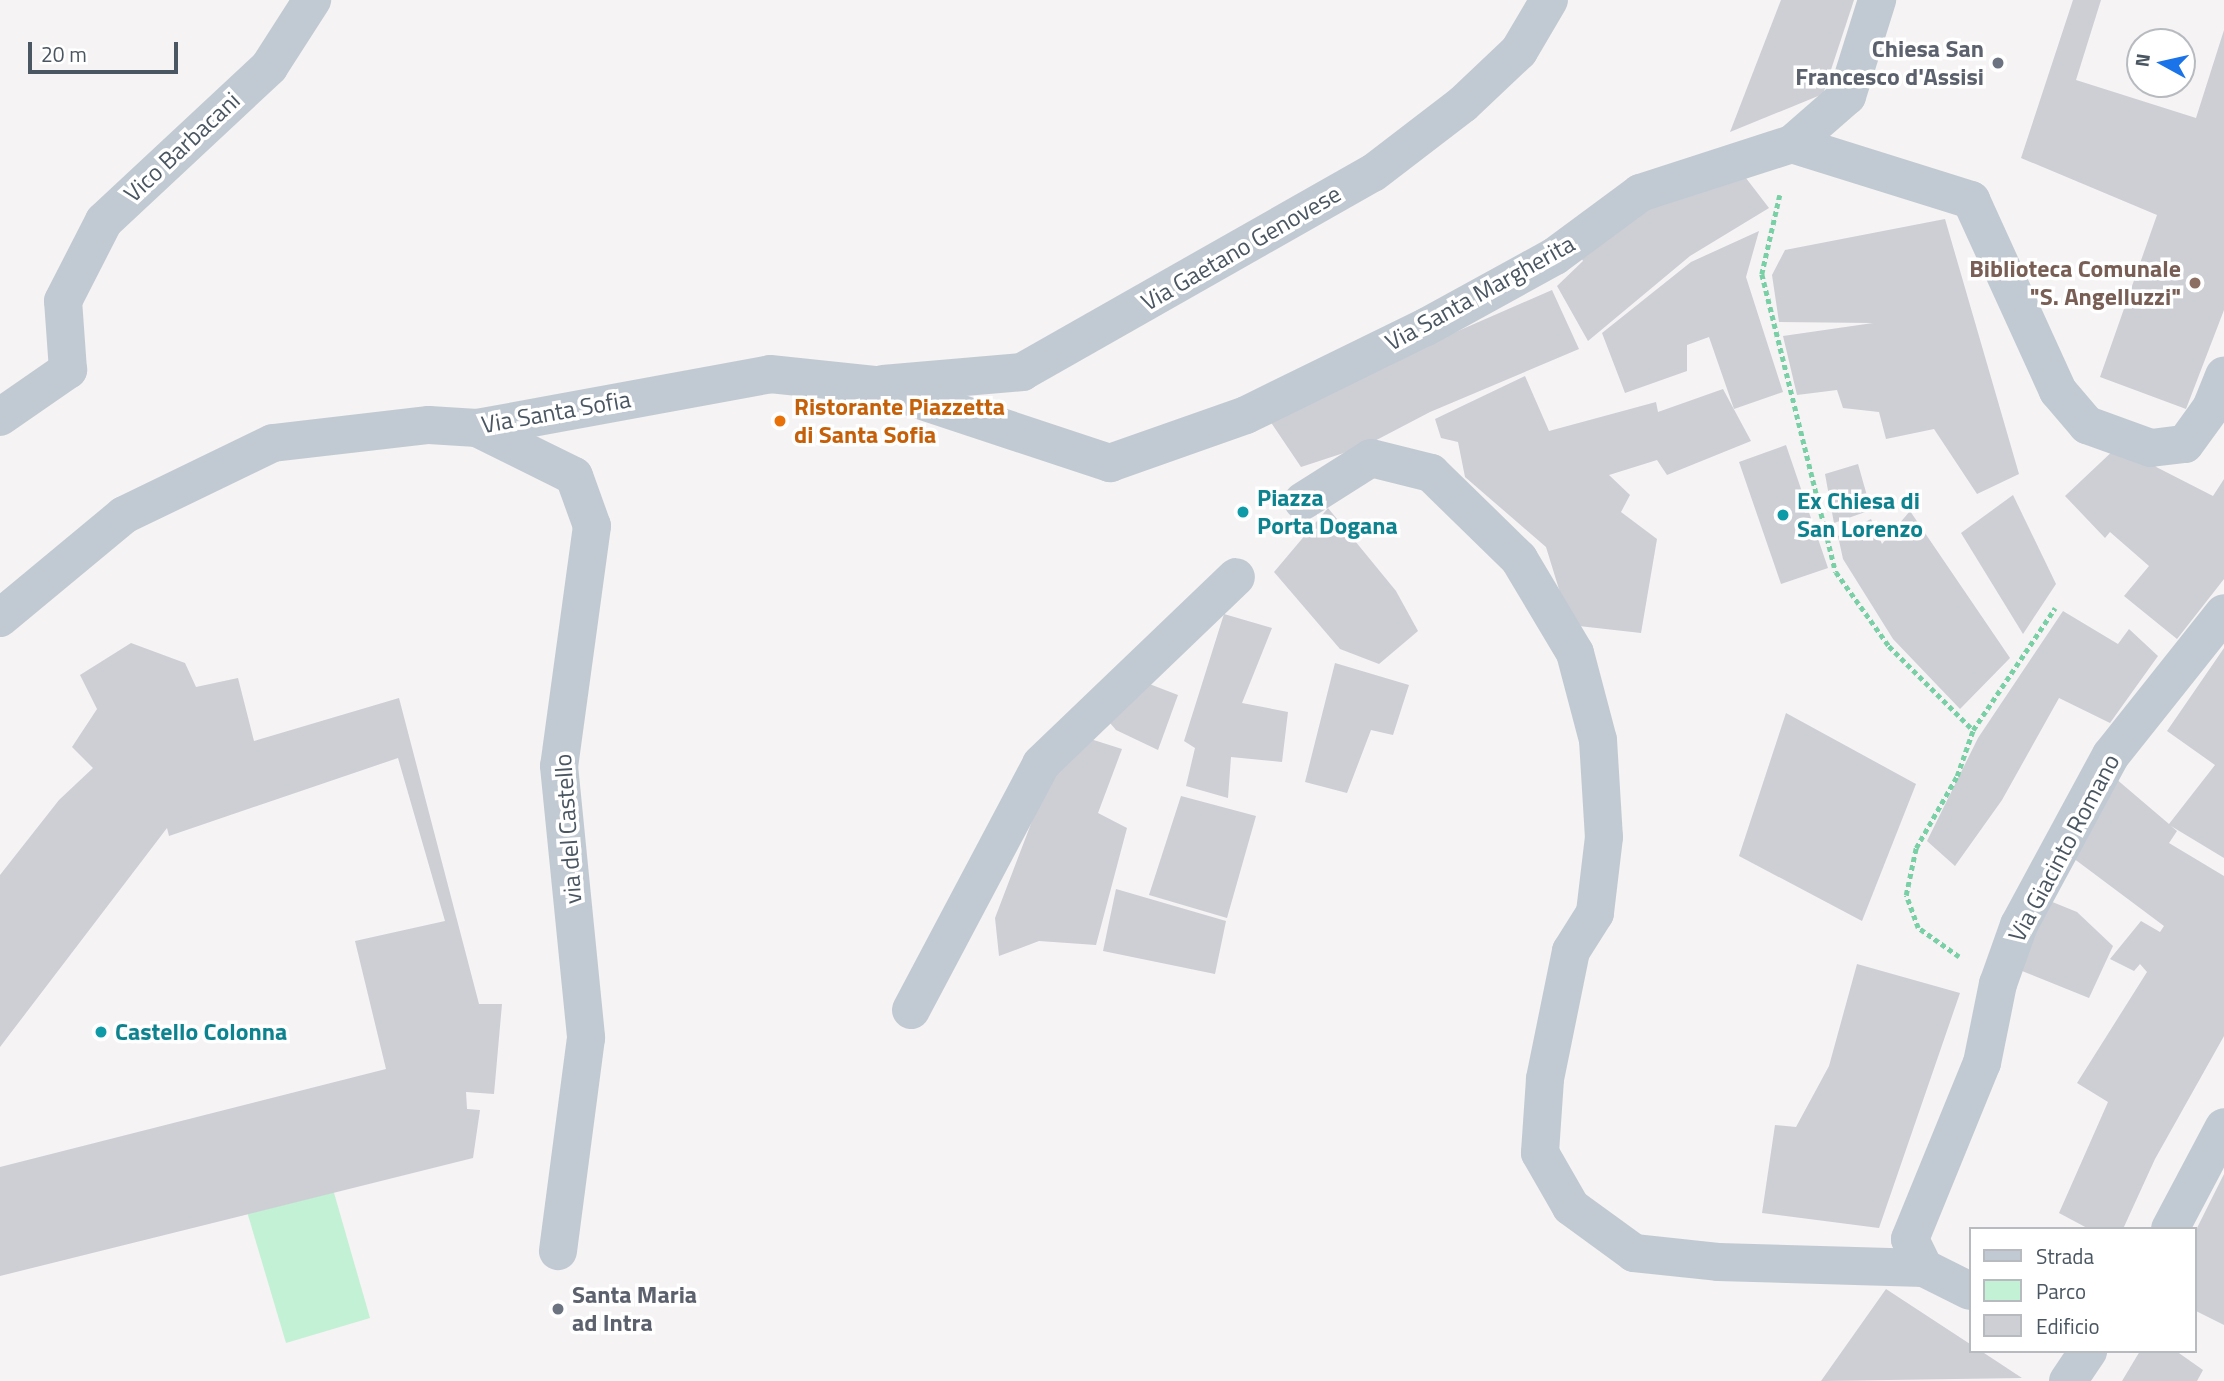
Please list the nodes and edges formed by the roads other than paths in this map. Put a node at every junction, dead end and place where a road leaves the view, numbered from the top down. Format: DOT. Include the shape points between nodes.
graph roads {
  1 [pos="312,0"];
  2 [pos="1549,0"];
  3 [pos="1877,0"];
  4 [pos="1792,144"];
  5 [pos="2224,376"];
  6 [pos="874,385"];
  7 [pos="0,417"];
  8 [pos="477,428"];
  9 [pos="1110,463"];
  10 [pos="1303,501"];
  11 [pos="1236,577"];
  12 [pos="2224,613"];
  13 [pos="0,618"];
  14 [pos="911,1010"];
  15 [pos="2224,1127"];
  16 [pos="2171,1227"];
  17 [pos="558,1251"];
  18 [pos="1924,1268"];
  19 [pos="1968,1290"];
  20 [pos="2087,1353"];
  21 [pos="2068,1381"];
  1 -- 7 [label="street, Vico Barbacani" via="269,67 104,221 63,301 68,370"];
  2 -- 6 [label="street, Via Gaetano Genovese" via="1519,51 1463,104 1373,173 1152,300 1022,372"];
  3 -- 4 [label="street" via="1847,96"];
  4 -- 5 [label="street" via="1971,201 2059,391 2087,425 2151,448 2185,444 2211,408"];
  4 -- 9 [label="street, Via Santa Margherita" via="1640,193 1555,256 1426,327 1246,415"];
  6 -- 8 [label="street, Via Santa Sofia" via="771,374"];
  6 -- 9 [label="street, Via Santa Sofia"];
  8 -- 13 [label="street, Via Santa Sofia" via="429,425 273,443 124,515"];
  8 -- 17 [label="street, via del Castello" via="574,476 592,526 559,766 586,1038"];
  10 -- 18 [label="street" via="1371,458 1430,473 1519,559 1574,653 1598,740 1604,837 1595,913 1568,964 1545,1079 1540,1153 1571,1207 1634,1253 1718,1262"];
  11 -- 14 [label="street" via="1041,764"];
  12 -- 18 [label="street, Via Giacinto Romano" via="2111,755 2019,925 1998,984 1982,1063 1910,1239"];
  15 -- 16 [label="street"];
  18 -- 19 [label="street"];
  20 -- 21 [label="street"];
}
